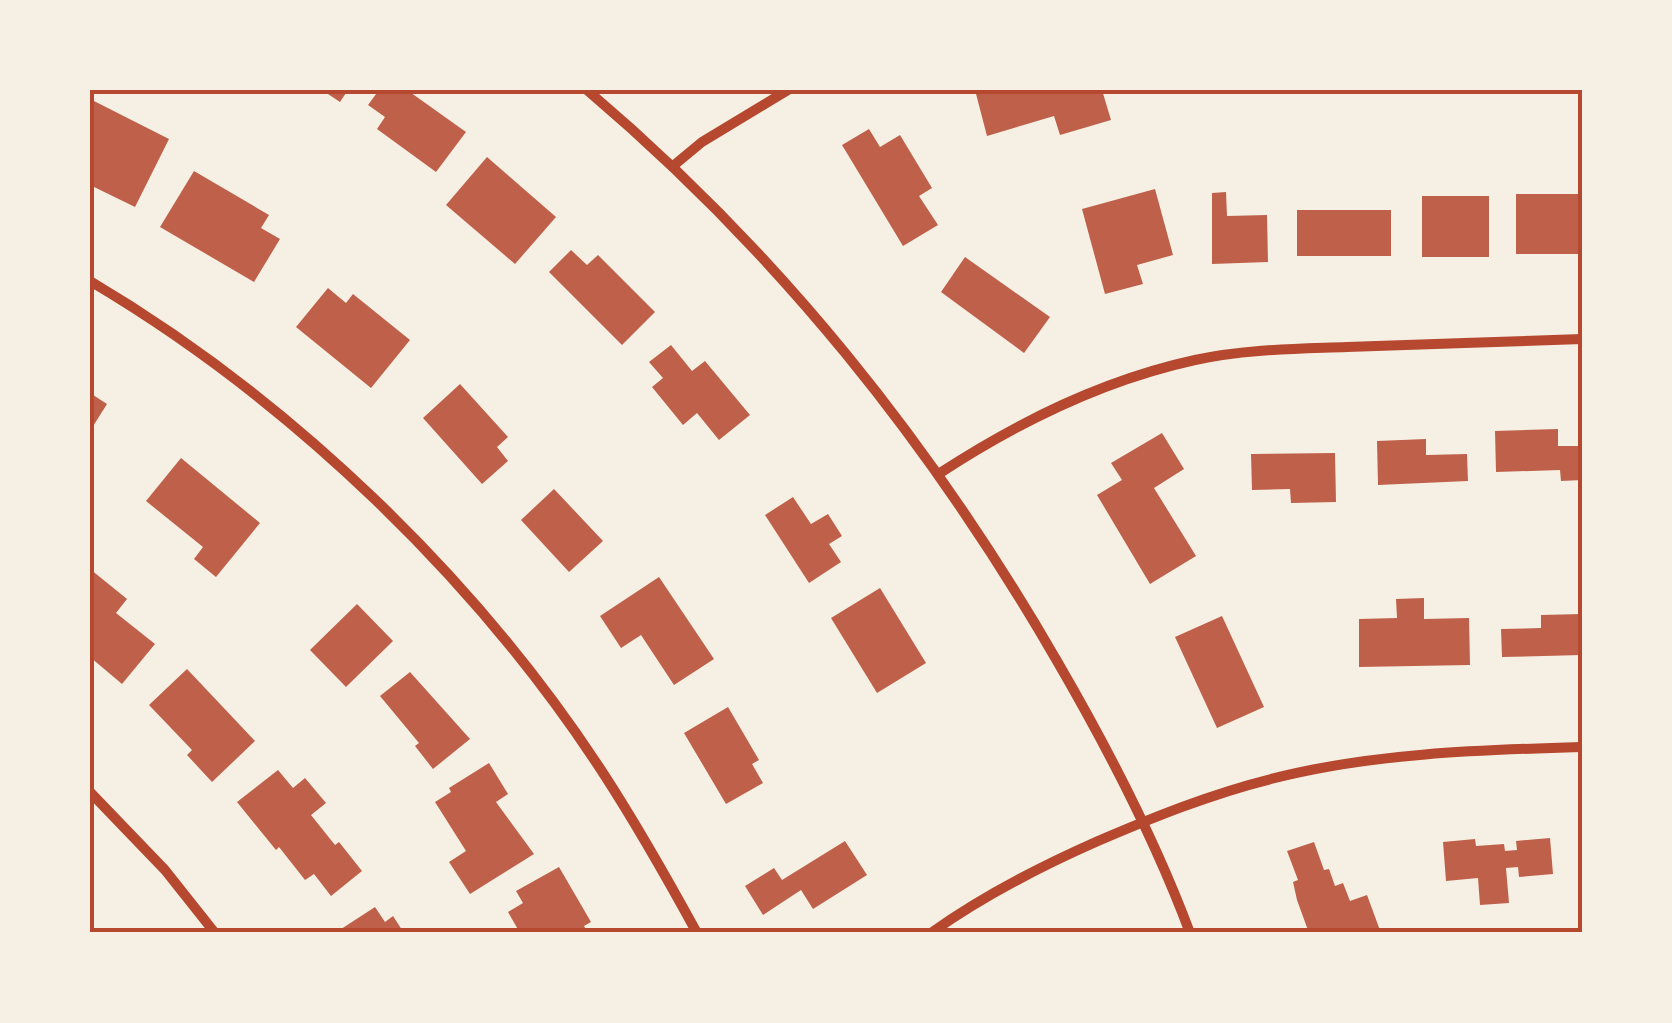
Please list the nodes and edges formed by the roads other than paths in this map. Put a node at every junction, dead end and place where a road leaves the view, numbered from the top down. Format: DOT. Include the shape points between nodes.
graph roads {
  1 [pos="587,90"];
  2 [pos="788,90"];
  3 [pos="673,166"];
  4 [pos="90,281"];
  5 [pos="1582,340"];
  6 [pos="940,473"];
  7 [pos="1582,747"];
  8 [pos="90,792"];
  9 [pos="1141,823"];
  10 [pos="215,933"];
  11 [pos="697,933"];
  12 [pos="931,933"];
  13 [pos="1190,933"];
  1 -- 3 [label="street"];
  2 -- 3 [label="street"];
  3 -- 6 [label="street" via="797,294"];
  4 -- 11 [label="street" via="265,405 362,486 436,564 574,732"];
  5 -- 6 [label="street" via="1271,350 1194,360 1028,421"];
  6 -- 9 [label="street" via="1070,682"];
  7 -- 9 [label="street" via="1457,752 1323,768 1228,791"];
  8 -- 10 [label="street"];
  9 -- 12 [label="street" via="1010,882"];
  9 -- 13 [label="street"];
}
